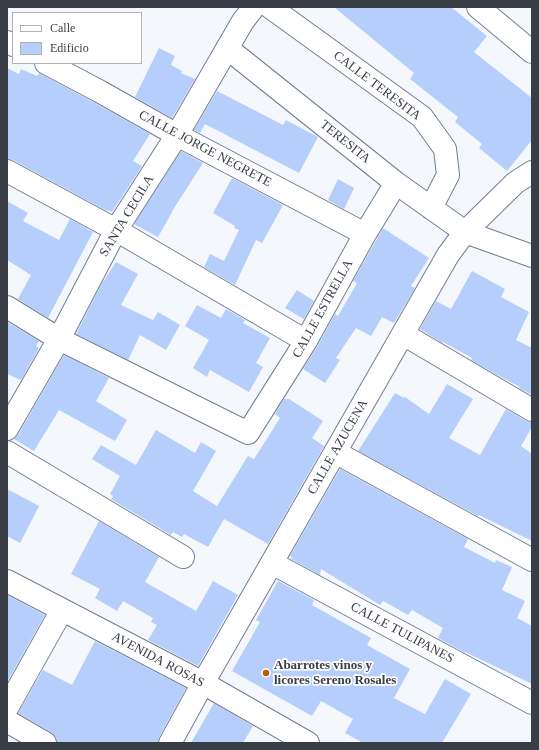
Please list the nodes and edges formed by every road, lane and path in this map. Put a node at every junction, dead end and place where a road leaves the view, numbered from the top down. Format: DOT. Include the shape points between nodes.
graph roads {
  1 [pos="254,7"];
  2 [pos="270,7"];
  3 [pos="478,7"];
  4 [pos="227,48"];
  5 [pos="532,52"];
  6 [pos="48,64"];
  7 [pos="177,135"];
  8 [pos="7,170"];
  9 [pos="532,172"];
  10 [pos="396,184"];
  11 [pos="431,208"];
  12 [pos="116,230"];
  13 [pos="465,232"];
  14 [pos="365,234"];
  15 [pos="532,256"];
  16 [pos="7,307"];
  17 [pos="403,334"];
  18 [pos="60,339"];
  19 [pos="306,341"];
  20 [pos="532,410"];
  21 [pos="7,429"];
  22 [pos="7,452"];
  23 [pos="335,452"];
  24 [pos="182,557"];
  25 [pos="532,560"];
  26 [pos="272,563"];
  27 [pos="7,581"];
  28 [pos="62,610"];
  29 [pos="203,683"];
  30 [pos="532,703"];
  31 [pos="7,708"];
  32 [pos="7,721"];
  33 [pos="45,743"];
  34 [pos="170,743"];
  35 [pos="308,743"];
  1 -- 4 [label="street, SANTA CECILA"];
  2 -- 11 [label="street, CALLE TERESITA" via="422,118 445,149 448,175"];
  3 -- 5 [label="street"];
  4 -- 7 [label="street, SANTA CECILA"];
  4 -- 10 [label="street, TERESITA"];
  6 -- 7 [label="street, CALLE JORGE NEGRETE"];
  7 -- 12 [label="street, SANTA CECILA"];
  7 -- 14 [label="street, CALLE JORGE NEGRETE"];
  8 -- 12 [label="street"];
  9 -- 13 [label="street, CALLE AZUCENA" via="515,183"];
  10 -- 11 [label="street, TERESITA"];
  10 -- 14 [label="street, CALLE ESTRELLA"];
  11 -- 13 [label="street, TERESITA"];
  12 -- 18 [label="street, SANTA CECILA"];
  12 -- 19 [label="street"];
  13 -- 15 [label="street"];
  13 -- 17 [label="street, CALLE AZUCENA" via="448,255"];
  14 -- 19 [label="street, CALLE ESTRELLA"];
  16 -- 18 [label="street"];
  17 -- 20 [label="street"];
  17 -- 23 [label="street, CALLE AZUCENA"];
  18 -- 19 [label="street, CALLE ESTRELLA" via="248,433"];
  18 -- 21 [label="street, SANTA CECILA"];
  22 -- 24 [label="street"];
  23 -- 25 [label="street"];
  23 -- 26 [label="street, CALLE AZUCENA"];
  26 -- 29 [label="street, CALLE AZUCENA"];
  26 -- 30 [label="street, CALLE TULIPANES"];
  27 -- 28 [label="street, AVENIDA ROSAS"];
  28 -- 29 [label="street, AVENIDA ROSAS"];
  28 -- 31 [label="street"];
  29 -- 34 [label="street, CALLE AZUCENA"];
  29 -- 35 [label="street, AVENIDA ROSAS"];
  32 -- 33 [label="street"];
}
